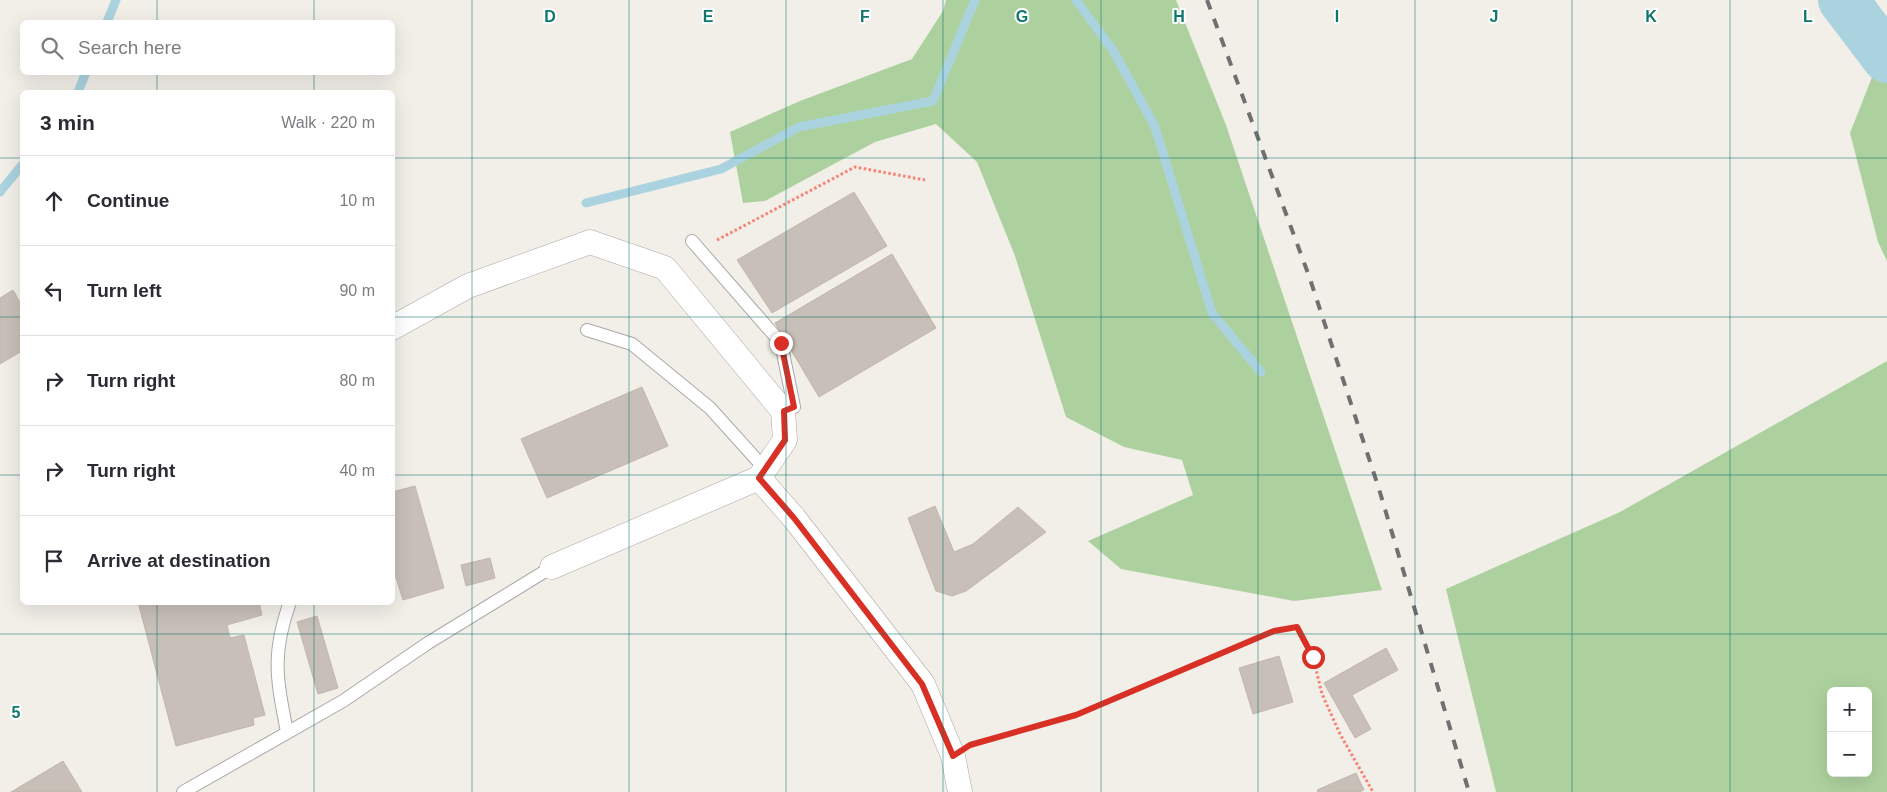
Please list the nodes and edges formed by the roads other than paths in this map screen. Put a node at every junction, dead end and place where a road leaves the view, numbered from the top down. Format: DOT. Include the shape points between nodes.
graph roads {
  1 [pos="692,241"];
  2 [pos="395,326"];
  3 [pos="587,330"];
  4 [pos="784,411"];
  5 [pos="762,473"];
  6 [pos="552,567"];
  7 [pos="289,605"];
  8 [pos="287,732"];
  9 [pos="183,792"];
  10 [pos="960,792"];
  1 -- 4 [label="lane" via="781,343 794,407"];
  2 -- 4 [label="street" via="468,286 590,242 665,268"];
  3 -- 5 [label="lane" via="632,344 710,408"];
  4 -- 5 [label="street" via="785,440"];
  5 -- 6 [label="street"];
  5 -- 10 [label="street" via="922,684 953,756"];
  6 -- 8 [label="lane" via="428,643 343,701"];
  7 -- 8 [label="lane" via="278,646 277,677"];
  8 -- 9 [label="lane"];
}
